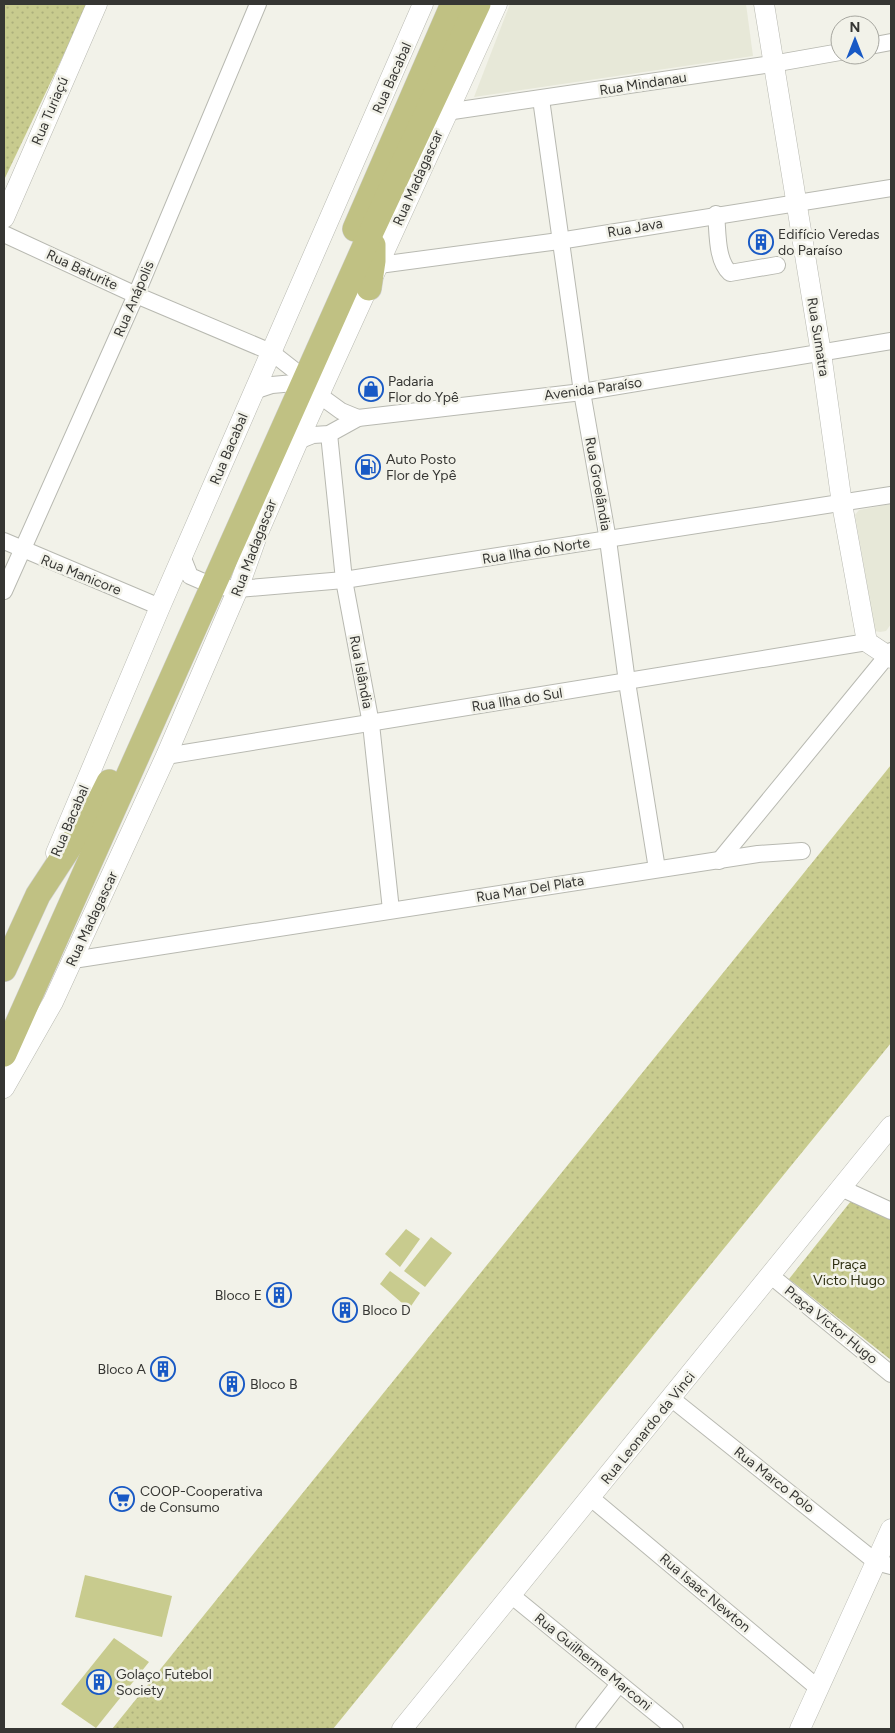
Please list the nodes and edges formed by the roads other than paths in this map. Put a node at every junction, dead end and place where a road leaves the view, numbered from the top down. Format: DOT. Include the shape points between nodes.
graph roads {
  1 [pos="97,4"];
  2 [pos="258,4"];
  3 [pos="423,4"];
  4 [pos="452,4"];
  5 [pos="478,4"];
  6 [pos="497,4"];
  7 [pos="764,4"];
  8 [pos="830,54"];
  9 [pos="772,64"];
  10 [pos="541,99"];
  11 [pos="446,112"];
  12 [pos="891,188"];
  13 [pos="796,204"];
  14 [pos="716,214"];
  15 [pos="4,218"];
  16 [pos="372,230"];
  17 [pos="4,234"];
  18 [pos="559,241"];
  19 [pos="379,265"];
  20 [pos="777,266"];
  21 [pos="369,288"];
  22 [pos="136,295"];
  23 [pos="891,341"];
  24 [pos="271,352"];
  25 [pos="821,353"];
  26 [pos="301,383"];
  27 [pos="254,391"];
  28 [pos="582,392"];
  29 [pos="358,418"];
  30 [pos="329,434"];
  31 [pos="298,441"];
  32 [pos="891,496"];
  33 [pos="842,504"];
  34 [pos="608,540"];
  35 [pos="4,541"];
  36 [pos="22,550"];
  37 [pos="182,556"];
  38 [pos="344,580"];
  39 [pos="206,583"];
  40 [pos="238,588"];
  41 [pos="4,591"];
  42 [pos="160,608"];
  43 [pos="867,642"];
  44 [pos="890,655"];
  45 [pos="627,682"];
  46 [pos="371,724"];
  47 [pos="166,756"];
  48 [pos="802,851"];
  49 [pos="719,860"];
  50 [pos="657,869"];
  51 [pos="38,895"];
  52 [pos="391,910"];
  53 [pos="73,960"];
  54 [pos="4,969"];
  55 [pos="5,1046"];
  56 [pos="4,1088"];
  57 [pos="891,1126"];
  58 [pos="841,1188"];
  59 [pos="891,1211"];
  60 [pos="770,1275"];
  61 [pos="891,1374"];
  62 [pos="672,1399"];
  63 [pos="591,1498"];
  64 [pos="891,1529"];
  65 [pos="884,1564"];
  66 [pos="511,1595"];
  67 [pos="619,1684"];
  68 [pos="818,1688"];
  69 [pos="402,1729"];
  70 [pos="584,1729"];
  71 [pos="676,1729"];
  72 [pos="800,1729"];
  1 -- 15 [label="street, Rua Turiaçú"];
  2 -- 22 [label="street, Rua Anápolis"];
  3 -- 24 [label="street, Rua Bacabal"];
  4 -- 26 [label="main road"];
  5 -- 16 [label="main road"];
  6 -- 11 [label="street, Rua Madagascar"];
  7 -- 9 [label="street, Rua Sumatra"];
  8 -- 9 [label="street, Rua Mindanau"];
  9 -- 10 [label="street, Rua Mindanau"];
  9 -- 13 [label="street, Rua Sumatra"];
  10 -- 11 [label="street, Rua Mindanau"];
  10 -- 18 [label="street, Rua Groelândia"];
  11 -- 19 [label="street, Rua Madagascar"];
  12 -- 13 [label="street, Rua Java"];
  13 -- 14 [label="street, Rua Java"];
  13 -- 25 [label="street, Rua Sumatra"];
  14 -- 18 [label="street, Rua Java"];
  14 -- 20 [label="street" via="724,268 730,272"];
  16 -- 21 [label="main road" via="373,261"];
  16 -- 26 [label="main road"];
  17 -- 22 [label="street, Rua Baturite"];
  18 -- 19 [label="street, Rua Java"];
  18 -- 28 [label="street, Rua Groelândia"];
  19 -- 21 [label="street, Rua Madagascar"];
  21 -- 26 [label="street, Rua Madagascar"];
  22 -- 24 [label="street, Rua Baturite"];
  22 -- 36 [label="street, Rua Anápolis"];
  23 -- 25 [label="street, Avenida Paraíso"];
  24 -- 26 [label="street, Rua Baturite"];
  24 -- 27 [label="street, Rua Bacabal"];
  25 -- 28 [label="street, Avenida Paraíso"];
  25 -- 33 [label="street, Rua Sumatra"];
  26 -- 27 [label="street"];
  26 -- 29 [label="street, Rua Baturite" via="341,411"];
  26 -- 31 [label="street, Rua Madagascar"];
  26 -- 39 [label="main road"];
  27 -- 37 [label="street, Rua Bacabal"];
  28 -- 29 [label="street, Avenida Paraíso"];
  28 -- 34 [label="street, Rua Groelândia"];
  29 -- 30 [label="street, Avenida Paraíso"];
  30 -- 31 [label="street, Avenida Paraíso"];
  30 -- 38 [label="street, Rua Islândia"];
  31 -- 40 [label="street, Rua Madagascar"];
  32 -- 33 [label="street, Rua Ilha do Norte"];
  33 -- 34 [label="street, Rua Ilha do Norte"];
  33 -- 43 [label="street, Rua Sumatra"];
  34 -- 38 [label="street, Rua Ilha do Norte"];
  34 -- 45 [label="street, Rua Groelândia"];
  35 -- 36 [label="street, Rua Manicore"];
  36 -- 41 [label="street, Rua Anápolis"];
  36 -- 42 [label="street, Rua Manicore"];
  37 -- 39 [label="street" via="190,576"];
  37 -- 42 [label="street, Rua Bacabal"];
  38 -- 40 [label="street, Rua Ilha do Norte"];
  38 -- 46 [label="street, Rua Islândia"];
  39 -- 40 [label="street, Rua Ilha do Norte"];
  39 -- 51 [label="main road" via="98,802"];
  39 -- 55 [label="main road"];
  40 -- 47 [label="street, Rua Madagascar"];
  42 -- 51 [label="street, Rua Bacabal"];
  43 -- 44 [label="street"];
  43 -- 45 [label="street, Rua Ilha do Sul"];
  44 -- 49 [label="street"];
  45 -- 46 [label="street, Rua Ilha do Sul"];
  45 -- 50 [label="street, Rua Groelândia"];
  46 -- 47 [label="street, Rua Ilha do Sul"];
  46 -- 52 [label="street, Rua Islândia"];
  47 -- 53 [label="street, Rua Madagascar"];
  48 -- 49 [label="street, Rua Mar Del Plata"];
  49 -- 50 [label="street, Rua Mar Del Plata"];
  50 -- 52 [label="street, Rua Mar Del Plata"];
  51 -- 54 [label="main road"];
  52 -- 53 [label="street, Rua Mar Del Plata"];
  53 -- 56 [label="street, Rua Madagascar"];
  57 -- 58 [label="street, Rua Leonardo da Vinci"];
  58 -- 59 [label="street"];
  58 -- 60 [label="street, Rua Leonardo da Vinci"];
  60 -- 61 [label="street, Praça Victor Hugo"];
  60 -- 62 [label="street, Rua Leonardo da Vinci"];
  62 -- 63 [label="street, Rua Leonardo da Vinci"];
  62 -- 65 [label="street, Rua Marco Polo"];
  63 -- 66 [label="street, Rua Leonardo da Vinci"];
  63 -- 68 [label="street, Rua Isaac Newton"];
  64 -- 65 [label="street"];
  65 -- 68 [label="street"];
  66 -- 67 [label="street, Rua Guilherme Marconi"];
  66 -- 69 [label="street, Rua Leonardo da Vinci"];
  67 -- 70 [label="street"];
  67 -- 71 [label="street, Rua Guilherme Marconi"];
  68 -- 72 [label="street"];
}
